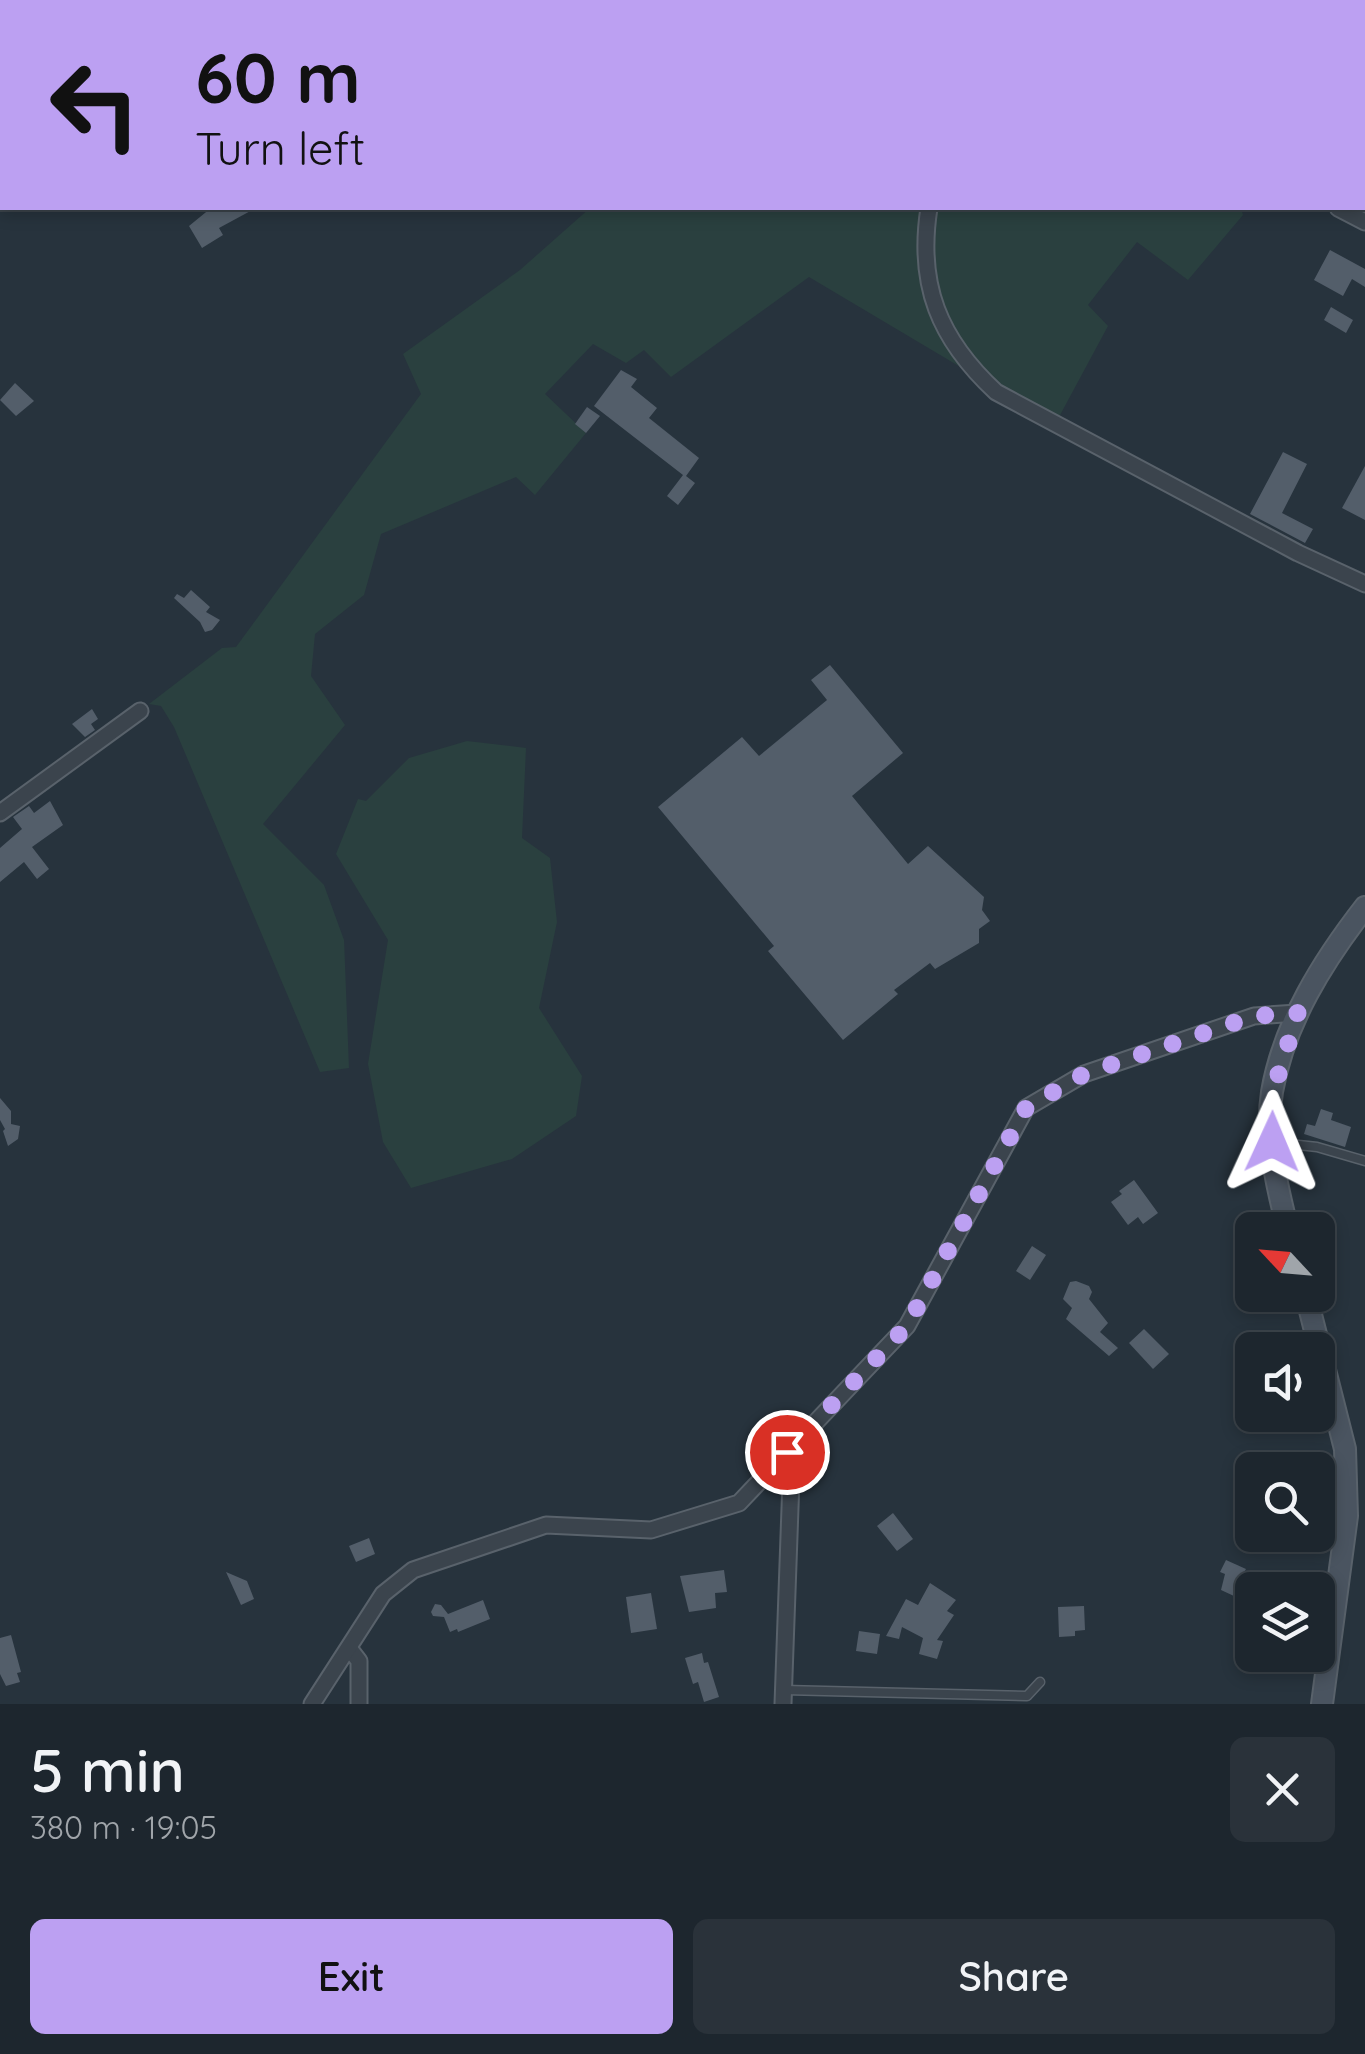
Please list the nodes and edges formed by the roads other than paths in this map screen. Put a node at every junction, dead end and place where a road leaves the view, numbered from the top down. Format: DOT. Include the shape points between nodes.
graph roads {
  1 [pos="929,210"];
  2 [pos="1342,210"];
  3 [pos="1365,222"];
  4 [pos="1365,584"];
  5 [pos="140,711"];
  6 [pos="0,813"];
  7 [pos="1365,907"];
  8 [pos="1298,1013"];
  9 [pos="1272,1142"];
  10 [pos="1365,1161"];
  11 [pos="1284,1212"];
  12 [pos="1310,1312"];
  13 [pos="787,1452"];
  14 [pos="349,1648"];
  15 [pos="1040,1682"];
  16 [pos="784,1697"];
  17 [pos="312,1704"];
  18 [pos="358,1704"];
  19 [pos="1322,1704"];
  1 -- 4 [label="street" via="924,261 936,314 971,369 996,392"];
  2 -- 3 [label="street"];
  5 -- 6 [label="street"];
  7 -- 8 [label="main road"];
  8 -- 9 [label="main road" via="1272,1095"];
  8 -- 13 [label="street" via="1254,1016 1084,1074 1026,1108 907,1326"];
  9 -- 10 [label="lane"];
  9 -- 11 [label="main road"];
  12 -- 19 [label="main road" via="1346,1449 1347,1516"];
  13 -- 14 [label="street" via="739,1503 651,1530 546,1525 412,1570 383,1594"];
  13 -- 16 [label="street"];
  14 -- 17 [label="street"];
  14 -- 18 [label="street" via="359,1661"];
  15 -- 16 [label="lane" via="1027,1696"];
}
